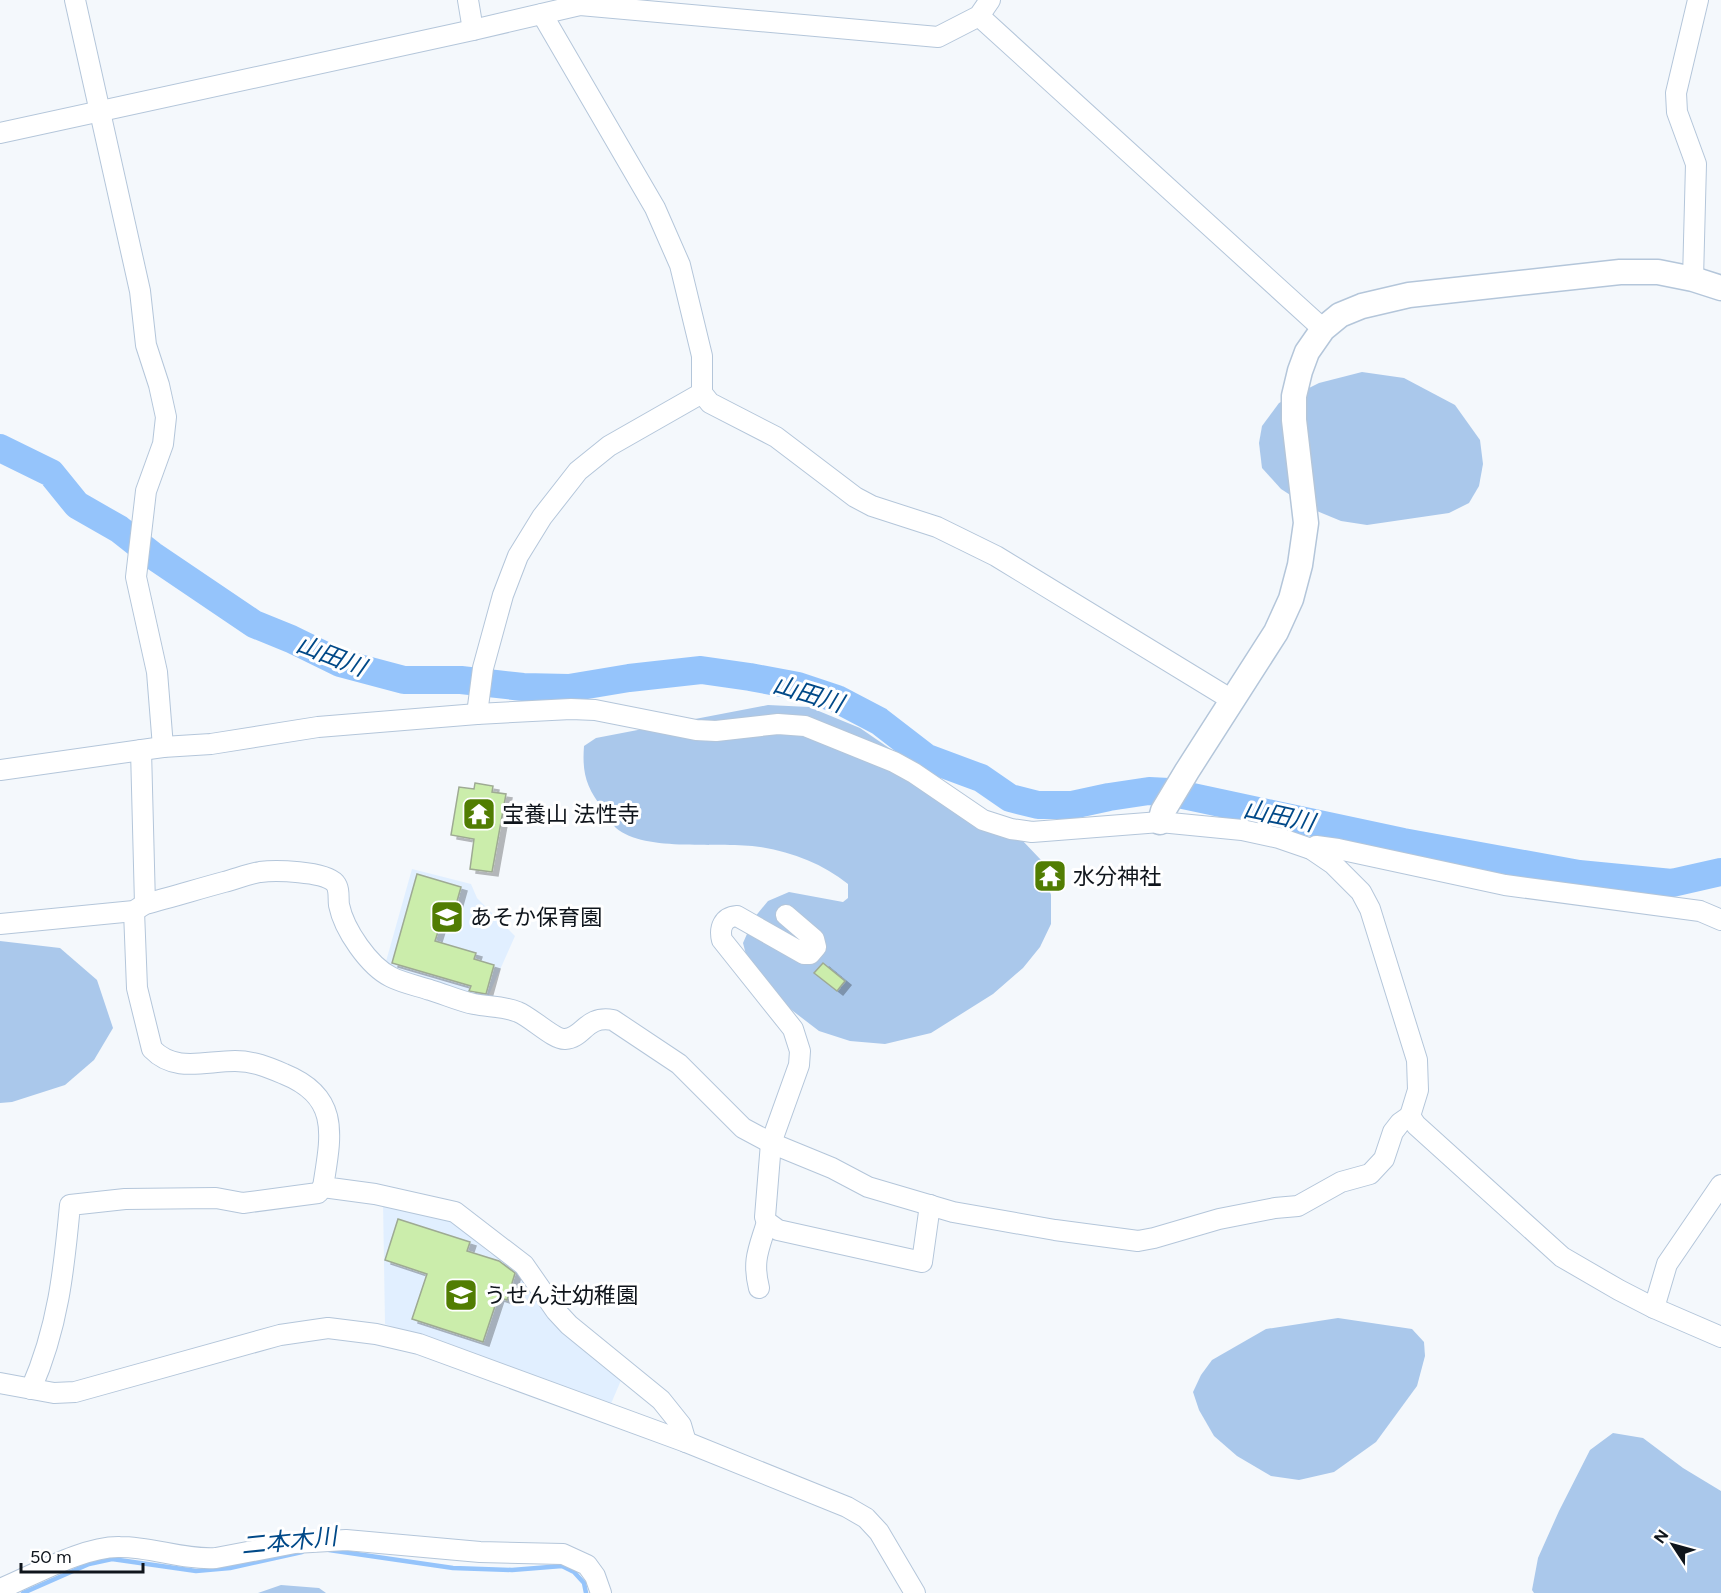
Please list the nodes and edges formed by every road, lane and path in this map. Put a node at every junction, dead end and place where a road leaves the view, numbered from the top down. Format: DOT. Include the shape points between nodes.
graph roads {
  1 [pos="75,0"];
  2 [pos="468,0"];
  3 [pos="1698,0"];
  4 [pos="985,8"];
  5 [pos="542,14"];
  6 [pos="473,30"];
  7 [pos="100,111"];
  8 [pos="0,133"];
  9 [pos="1693,279"];
  10 [pos="1721,288"];
  11 [pos="1323,329"];
  12 [pos="702,393"];
  13 [pos="1232,700"];
  14 [pos="477,708"];
  15 [pos="163,747"];
  16 [pos="141,750"];
  17 [pos="0,770"];
  18 [pos="1162,817"];
  19 [pos="1311,849"];
  20 [pos="140,908"];
  21 [pos="786,915"];
  22 [pos="1721,920"];
  23 [pos="0,924"];
  24 [pos="1410,1116"];
  25 [pos="771,1143"];
  26 [pos="1721,1185"];
  27 [pos="323,1187"];
  28 [pos="930,1205"];
  29 [pos="767,1222"];
  30 [pos="759,1288"];
  31 [pos="1654,1308"];
  32 [pos="1721,1337"];
  33 [pos="0,1383"];
  34 [pos="32,1389"];
  35 [pos="686,1442"];
  36 [pos="0,1589"];
  37 [pos="601,1593"];
  38 [pos="915,1593"];
  1 -- 7 [label="street"];
  2 -- 6 [label="street"];
  3 -- 9 [label="street" via="1677,93 1677,112 1696,164"];
  4 -- 5 [label="street" via="938,37 580,5"];
  4 -- 11 [label="street"];
  5 -- 6 [label="street"];
  5 -- 12 [label="street" via="655,208 680,265 702,356"];
  6 -- 7 [label="street"];
  7 -- 8 [label="street"];
  7 -- 15 [label="street" via="140,291 146,345 166,417 163,444 142,512 136,577 157,672"];
  9 -- 10 [label="street"];
  9 -- 11 [label="street" via="1639,271 1435,291 1362,306 1340,315"];
  11 -- 13 [label="street" via="1307,352 1294,396 1306,523 1300,565 1276,632"];
  12 -- 13 [label="street" via="710,403 776,437 855,497 937,527 996,556"];
  12 -- 14 [label="street" via="609,446 578,471 542,517 518,556 503,595 483,668"];
  13 -- 18 [label="street"];
  14 -- 15 [label="street"];
  14 -- 18 [label="street" via="595,710 696,730 805,726 894,762 984,820 1011,829 1032,832"];
  15 -- 16 [label="street"];
  16 -- 17 [label="street"];
  16 -- 20 [label="street"];
  18 -- 19 [label="street" via="1242,830"];
  19 -- 22 [label="street" via="1331,848 1505,885 1700,910"];
  19 -- 24 [label="street" via="1350,880 1370,909 1417,1060 1418,1090"];
  20 -- 23 [label="street"];
  20 -- 25 [label="street" via="260,872 325,877 338,889 339,906 348,928 375,968 393,978 473,1004 518,1012 562,1040 595,1020 613,1020 679,1064 743,1128"];
  20 -- 27 [label="street" via="137,988 152,1049 174,1064 257,1063 302,1081 314,1091 330,1126"];
  21 -- 25 [label="street" via="814,939 816,947 810,954 741,918 731,917 721,928 722,940 798,1040 799,1065"];
  24 -- 28 [label="street" via="1393,1132 1384,1159 1370,1174 1341,1182 1298,1206 1219,1219 1138,1241 1055,1230"];
  24 -- 31 [label="street" via="1563,1257"];
  25 -- 28 [label="street" via="868,1187"];
  25 -- 29 [label="street"];
  26 -- 31 [label="street" via="1667,1264"];
  27 -- 34 [label="street" via="318,1193 243,1203 216,1198 125,1199 70,1205 62,1287 44,1360"];
  27 -- 35 [label="street" via="455,1212 524,1265 569,1325 661,1400 681,1425"];
  28 -- 29 [label="street" via="922,1262 778,1230"];
  29 -- 30 [label="street" via="755,1261"];
  31 -- 32 [label="street"];
  33 -- 34 [label="street"];
  34 -- 35 [label="street" via="75,1392 279,1335 328,1328 419,1344"];
  35 -- 38 [label="street" via="866,1518 879,1532"];
  36 -- 37 [label="street" via="103,1548 139,1548 199,1559 315,1540 346,1540 480,1552 562,1554 586,1565"];
}
